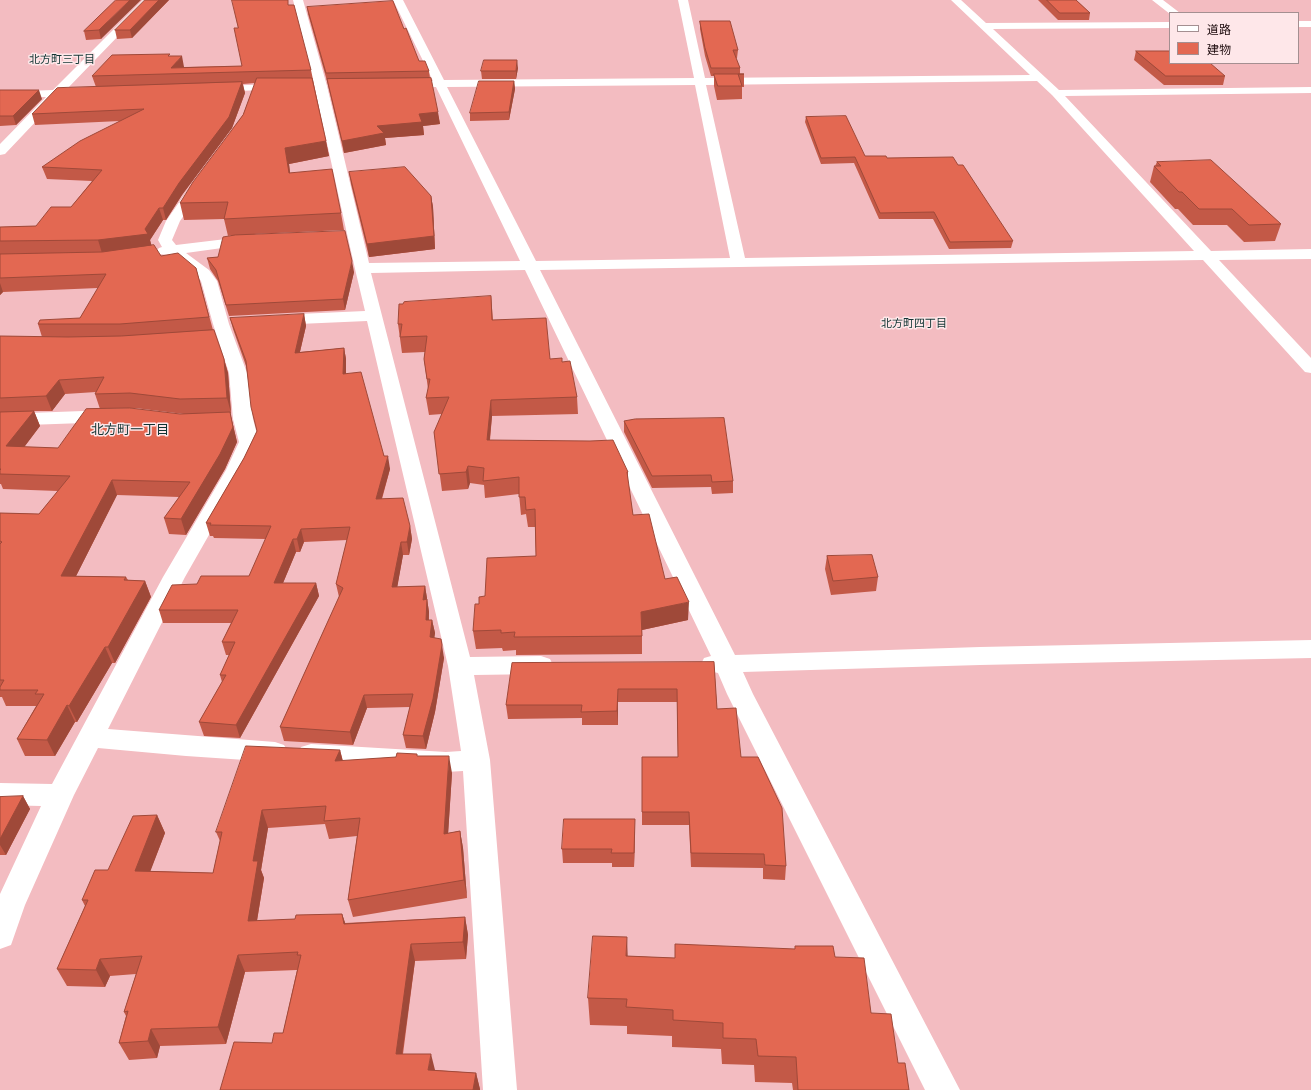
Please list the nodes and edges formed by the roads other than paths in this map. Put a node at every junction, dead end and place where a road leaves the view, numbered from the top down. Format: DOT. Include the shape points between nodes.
graph roads {
  1 [pos="137,0"];
  2 [pos="148,0"];
  3 [pos="298,0"];
  4 [pos="398,0"];
  5 [pos="683,0"];
  6 [pos="956,0"];
  7 [pos="1157,0"];
  8 [pos="1174,12"];
  9 [pos="1299,24"];
  10 [pos="1311,24"];
  11 [pos="1169,25"];
  12 [pos="985,26"];
  13 [pos="1041,78"];
  14 [pos="700,82"];
  15 [pos="415,84"];
  16 [pos="439,84"];
  17 [pos="291,87"];
  18 [pos="254,88"];
  19 [pos="198,90"];
  20 [pos="1311,90"];
  21 [pos="88,92"];
  22 [pos="57,93"];
  23 [pos="1056,93"];
  24 [pos="43,94"];
  25 [pos="0,95"];
  26 [pos="249,101"];
  27 [pos="0,137"];
  28 [pos="0,151"];
  29 [pos="204,176"];
  30 [pos="268,239"];
  31 [pos="171,249"];
  32 [pos="1311,254"];
  33 [pos="148,255"];
  34 [pos="1206,255"];
  35 [pos="738,262"];
  36 [pos="529,266"];
  37 [pos="362,268"];
  38 [pos="374,316"];
  39 [pos="264,321"];
  40 [pos="1311,368"];
  41 [pos="127,415"];
  42 [pos="0,420"];
  43 [pos="1311,649"];
  44 [pos="688,664"];
  45 [pos="727,664"];
  46 [pos="563,665"];
  47 [pos="460,666"];
  48 [pos="91,736"];
  49 [pos="476,760"];
  50 [pos="0,794"];
  51 [pos="60,795"];
  52 [pos="0,935"];
  53 [pos="500,1090"];
  54 [pos="943,1090"];
  1 -- 24 [label="street"];
  2 -- 22 [label="street"];
  3 -- 37 [label="street" via="321,86 346,235"];
  4 -- 16 [label="street"];
  5 -- 14 [label="street"];
  6 -- 12 [label="street"];
  7 -- 8 [label="street"];
  9 -- 10 [label="street"];
  11 -- 12 [label="street"];
  12 -- 13 [label="street"];
  13 -- 14 [label="street"];
  13 -- 23 [label="street"];
  14 -- 16 [label="street"];
  14 -- 35 [label="street"];
  15 -- 16 [label="street"];
  16 -- 36 [label="street"];
  17 -- 18 [label="street"];
  18 -- 19 [label="street"];
  18 -- 26 [label="street"];
  20 -- 23 [label="street"];
  21 -- 22 [label="street"];
  22 -- 24 [label="street"];
  22 -- 28 [label="street"];
  23 -- 34 [label="street"];
  24 -- 25 [label="street"];
  24 -- 27 [label="street"];
  29 -- 31 [label="street" via="173,221 165,240"];
  30 -- 31 [label="street" via="237,240"];
  31 -- 33 [label="street"];
  31 -- 48 [label="street" via="209,281 222,330 238,373 236,419 249,442 236,470 174,576"];
  32 -- 34 [label="street"];
  34 -- 35 [label="street"];
  34 -- 40 [label="street"];
  35 -- 36 [label="street"];
  36 -- 37 [label="street"];
  36 -- 45 [label="street"];
  37 -- 38 [label="street"];
  38 -- 39 [label="street"];
  38 -- 47 [label="street"];
  41 -- 42 [label="street"];
  43 -- 45 [label="street"];
  44 -- 45 [label="street"];
  45 -- 54 [label="street" via="822,856"];
  46 -- 47 [label="street"];
  47 -- 49 [label="street"];
  48 -- 49 [label="street" via="210,748 446,762"];
  48 -- 51 [label="street"];
  49 -- 53 [label="street"];
  50 -- 51 [label="street"];
  51 -- 52 [label="street" via="10,905"];
}
